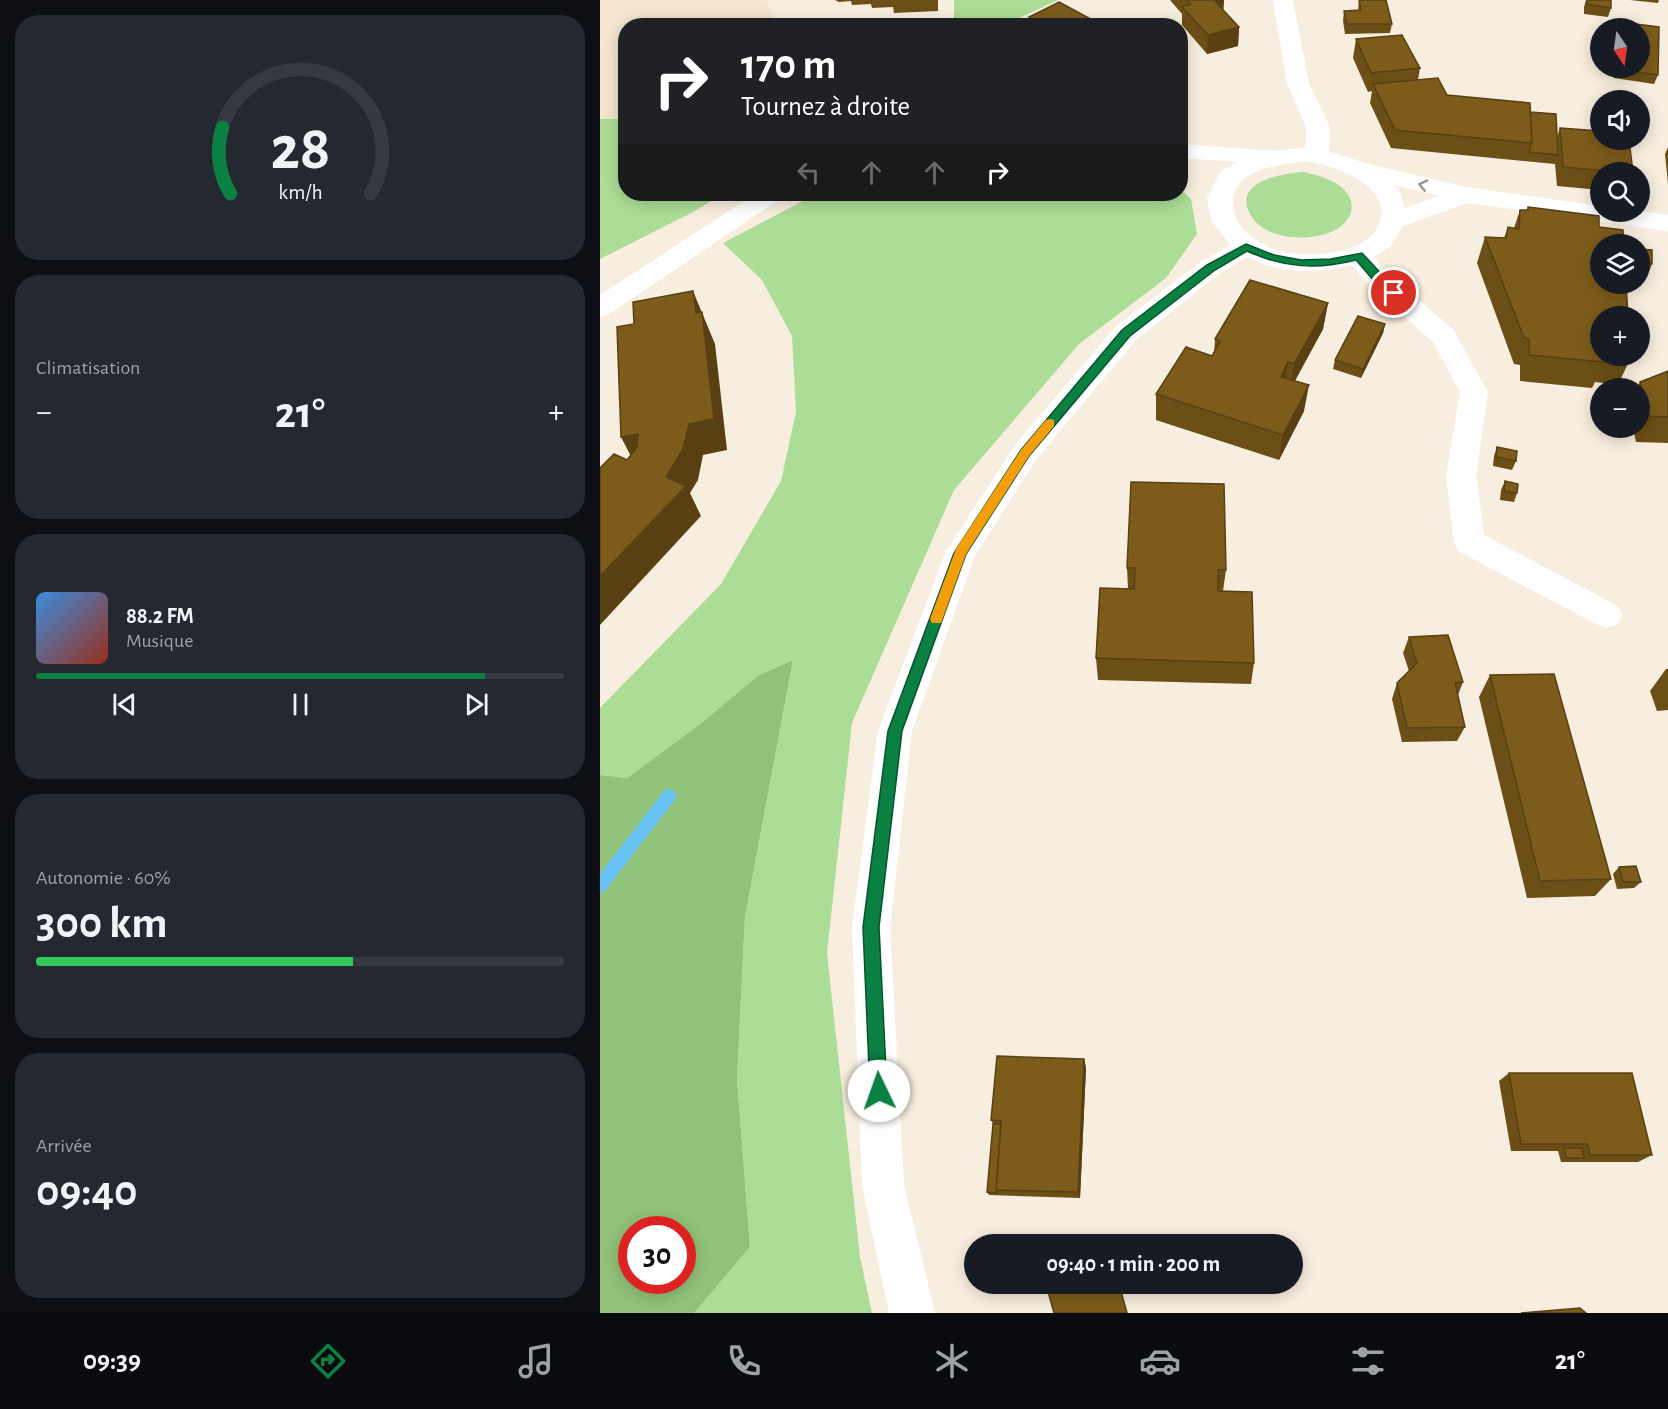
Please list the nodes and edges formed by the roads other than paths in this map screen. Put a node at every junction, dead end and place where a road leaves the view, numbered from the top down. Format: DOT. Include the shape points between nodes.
graph roads {
  1 [pos="1283,0"];
  2 [pos="1188,152"];
  3 [pos="1317,155"];
  4 [pos="1272,157"];
  5 [pos="1188,159"];
  6 [pos="1361,170"];
  7 [pos="1221,190"];
  8 [pos="1466,195"];
  9 [pos="760,201"];
  10 [pos="1393,221"];
  11 [pos="1668,223"];
  12 [pos="1246,247"];
  13 [pos="1358,255"];
  14 [pos="600,308"];
  15 [pos="1607,615"];
  16 [pos="912,1313"];
  1 -- 3 [label="street" via="1298,84 1318,128"];
  2 -- 4 [label="street"];
  3 -- 4 [label="street"];
  3 -- 6 [label="street"];
  4 -- 7 [label="street" via="1232,175"];
  5 -- 7 [label="street"];
  8 -- 6 [label="street, one-way"];
  6 -- 10 [label="street" via="1380,184 1391,202"];
  7 -- 12 [label="street" via="1217,205 1220,220"];
  8 -- 10 [label="street"];
  8 -- 11 [label="street"];
  9 -- 14 [label="street"];
  10 -- 13 [label="street" via="1375,246"];
  12 -- 13 [label="street" via="1271,258 1301,264 1331,263"];
  12 -- 16 [label="street" via="1211,267 1126,333 1025,453 961,553 895,731 871,927 883,1185"];
  13 -- 15 [label="street" via="1377,278 1443,336 1474,392 1461,476 1469,542"];
}
